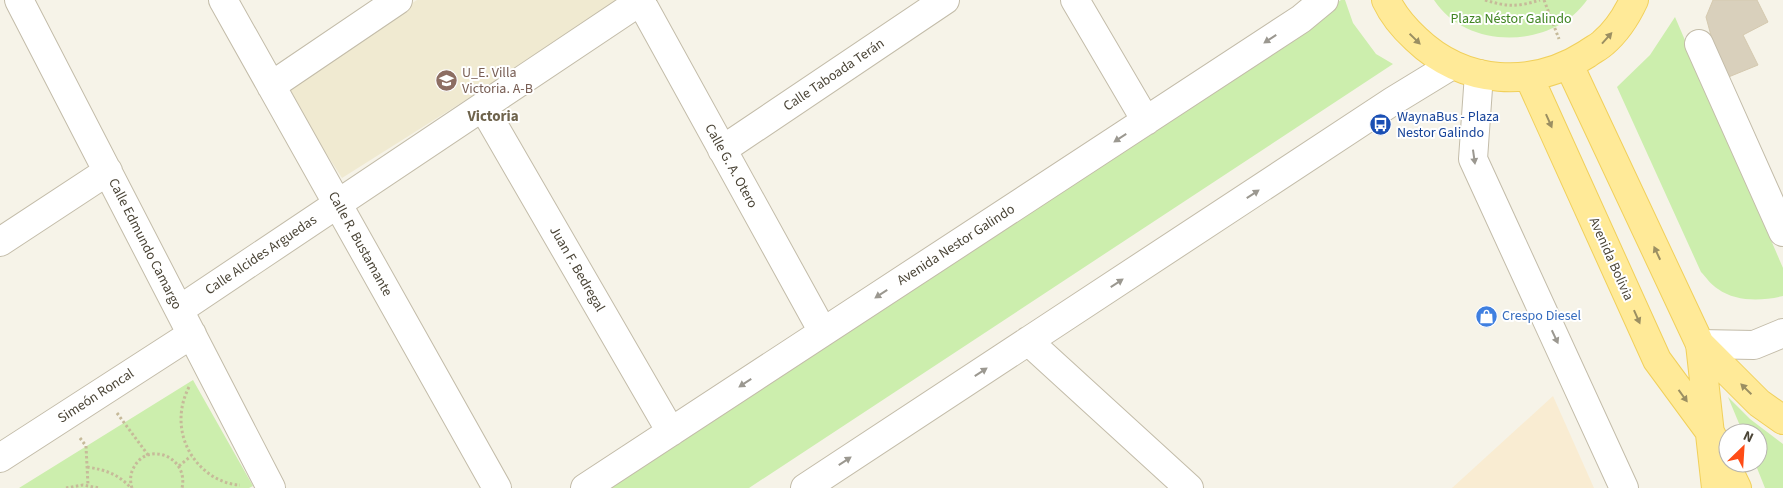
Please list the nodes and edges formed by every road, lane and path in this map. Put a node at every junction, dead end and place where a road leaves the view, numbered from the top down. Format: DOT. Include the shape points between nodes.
graph roads {
  1 [pos="19,0"];
  2 [pos="223,0"];
  3 [pos="398,0"];
  4 [pos="641,0"];
  5 [pos="945,0"];
  6 [pos="1075,0"];
  7 [pos="1324,0"];
  8 [pos="1386,0"];
  9 [pos="1485,0"];
  10 [pos="1540,0"];
  11 [pos="1544,0"];
  12 [pos="1634,0"];
  13 [pos="1296,10"];
  14 [pos="1700,44"];
  15 [pos="1452,65"];
  16 [pos="1569,65"];
  17 [pos="1479,74"];
  18 [pos="1529,77"];
  19 [pos="271,86"];
  20 [pos="483,107"];
  21 [pos="1146,121"];
  22 [pos="722,150"];
  23 [pos="108,172"];
  24 [pos="337,204"];
  25 [pos="1783,232"];
  26 [pos="0,242"];
  27 [pos="179,310"];
  28 [pos="823,332"];
  29 [pos="192,334"];
  30 [pos="1783,334"];
  31 [pos="1028,341"];
  32 [pos="1700,344"];
  33 [pos="193,380"];
  34 [pos="103,391"];
  35 [pos="64,416"];
  36 [pos="1783,420"];
  37 [pos="671,432"];
  38 [pos="1710,432"];
  39 [pos="148,455"];
  40 [pos="191,456"];
  41 [pos="0,458"];
  42 [pos="179,466"];
  43 [pos="87,467"];
  44 [pos="88,485"];
  45 [pos="260,486"];
  46 [pos="66,488"];
  47 [pos="99,488"];
  48 [pos="131,488"];
  49 [pos="182,488"];
  50 [pos="497,488"];
  51 [pos="585,488"];
  52 [pos="805,488"];
  53 [pos="1189,488"];
  54 [pos="1624,488"];
  55 [pos="1716,488"];
  56 [pos="1737,488"];
  1 -- 23 [label="street, Calle Edmundo Camargo"];
  2 -- 19 [label="street, Calle R. Bustamante"];
  3 -- 19 [label="street"];
  4 -- 20 [label="street, Calle Alcides Arguedas"];
  4 -- 22 [label="street, Calle G. A. Otero"];
  5 -- 22 [label="street, Calle Taboada Terán"];
  6 -- 21 [label="street"];
  7 -- 13 [label="street, Avenida Nestor Galindo"];
  8 -- 15 [label="main road, one-way" via="1406,30 1427,50"];
  9 -- 10 [label="path" via="1503,6"];
  11 -- 16 [label="path"];
  16 -- 12 [label="main road, one-way" via="1603,43 1629,12"];
  13 -- 21 [label="street, Avenida Nestor Galindo, one-way"];
  14 -- 25 [label="street"];
  15 -- 17 [label="main road"];
  31 -- 15 [label="street, one-way"];
  16 -- 18 [label="main road"];
  32 -- 16 [label="main road, Avenida Bolivia, one-way"];
  17 -- 18 [label="main road"];
  17 -- 54 [label="street, one-way" via="1473,159"];
  18 -- 38 [label="main road, Avenida Bolivia, one-way" via="1657,360"];
  19 -- 24 [label="street, Calle R. Bustamante"];
  20 -- 24 [label="street, Calle Alcides Arguedas"];
  20 -- 37 [label="street, Juan F. Bedregal"];
  21 -- 28 [label="street, Avenida Nestor Galindo, one-way"];
  22 -- 28 [label="street, Calle G. A. Otero"];
  23 -- 26 [label="street"];
  23 -- 27 [label="street, Calle Edmundo Camargo"];
  24 -- 27 [label="street, Calle Alcides Arguedas"];
  24 -- 50 [label="street, Calle R. Bustamante"];
  27 -- 29 [label="street, Calle Edmundo Camargo"];
  28 -- 37 [label="street, Avenida Nestor Galindo, one-way"];
  29 -- 34 [label="street, Simeón Roncal"];
  29 -- 45 [label="street, Calle Edmundo Camargo"];
  30 -- 32 [label="street" via="1754,345"];
  52 -- 31 [label="street, one-way"];
  31 -- 53 [label="street"];
  36 -- 32 [label="main road, one-way" via="1759,403"];
  32 -- 38 [label="main road, Avenida Bolivia"];
  33 -- 40 [label="path" via="183,398 180,418 182,438"];
  34 -- 35 [label="street, Simeón Roncal"];
  34 -- 39 [label="path"];
  35 -- 41 [label="street, Simeón Roncal"];
  35 -- 43 [label="path" via="86,446"];
  37 -- 51 [label="street, Avenida Nestor Galindo"];
  38 -- 55 [label="main road"];
  38 -- 56 [label="main road, Avenida Bolivia"];
  39 -- 42 [label="path" via="166,456"];
  39 -- 48 [label="path" via="134,466"];
  40 -- 42 [label="path"];
  40 -- 45 [label="path" via="218,480 235,485"];
  42 -- 49 [label="path"];
  43 -- 44 [label="path"];
  43 -- 48 [label="path" via="105,470 121,478"];
  44 -- 46 [label="path"];
  44 -- 47 [label="path"];
}
